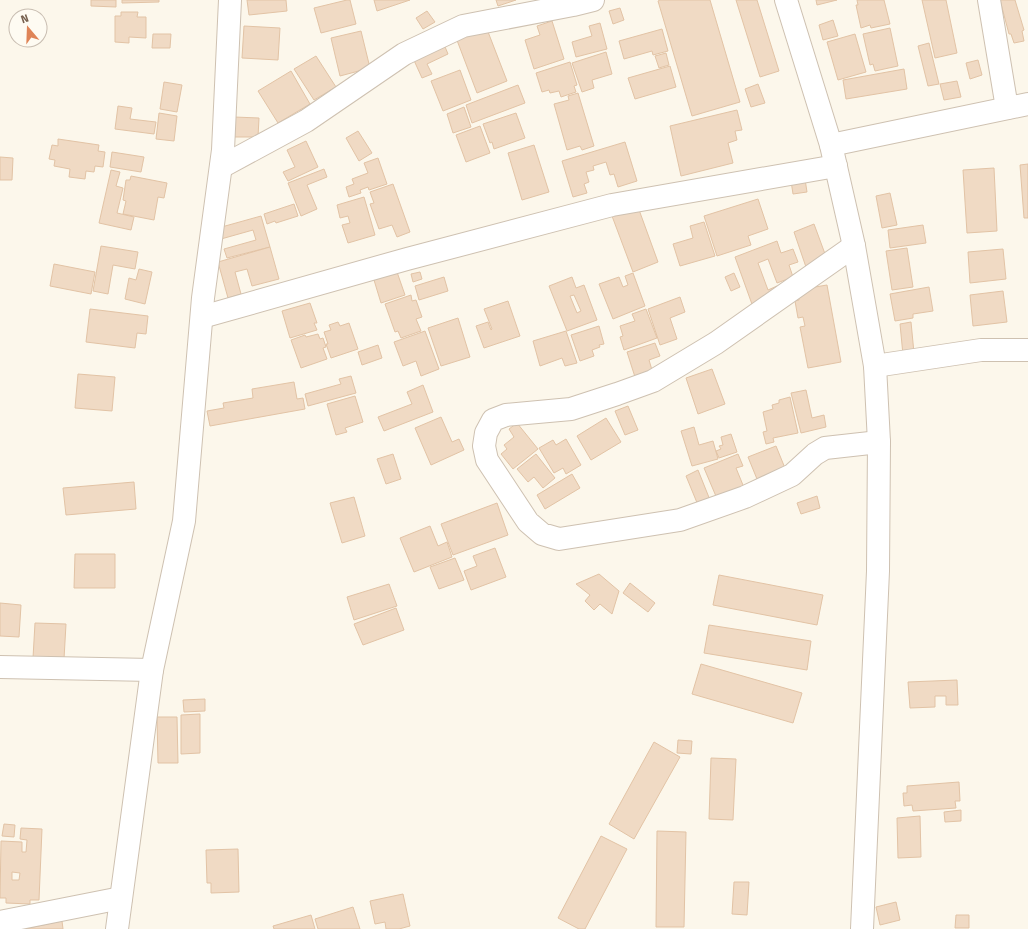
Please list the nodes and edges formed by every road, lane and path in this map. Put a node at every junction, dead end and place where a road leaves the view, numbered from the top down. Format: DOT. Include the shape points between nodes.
graph roads {
  1 [pos="230,0"];
  2 [pos="593,0"];
  3 [pos="786,0"];
  4 [pos="989,0"];
  5 [pos="1028,104"];
  6 [pos="1007,108"];
  7 [pos="831,145"];
  8 [pos="836,166"];
  9 [pos="221,167"];
  10 [pos="854,246"];
  11 [pos="202,317"];
  12 [pos="1028,350"];
  13 [pos="875,366"];
  14 [pos="879,442"];
  15 [pos="0,667"];
  16 [pos="152,670"];
  17 [pos="121,898"];
  18 [pos="0,922"];
  19 [pos="117,929"];
  20 [pos="862,929"];
  1 -- 9 [label="street"];
  2 -- 9 [label="street" via="463,26 404,54 306,122"];
  3 -- 7 [label="street"];
  4 -- 6 [label="street"];
  5 -- 6 [label="street"];
  6 -- 7 [label="street"];
  7 -- 8 [label="street"];
  8 -- 10 [label="street"];
  8 -- 11 [label="street" via="612,205 407,258"];
  9 -- 11 [label="street"];
  10 -- 13 [label="street"];
  10 -- 14 [label="street" via="716,343 653,381 571,409 506,415 492,420 484,446 487,460 528,522 542,534 559,539 680,520 792,475 814,454 825,448"];
  11 -- 16 [label="street" via="184,521"];
  12 -- 13 [label="street" via="981,350"];
  13 -- 14 [label="street"];
  14 -- 20 [label="street" via="878,571"];
  15 -- 16 [label="street"];
  16 -- 17 [label="street"];
  17 -- 18 [label="street"];
  17 -- 19 [label="street"];
}
